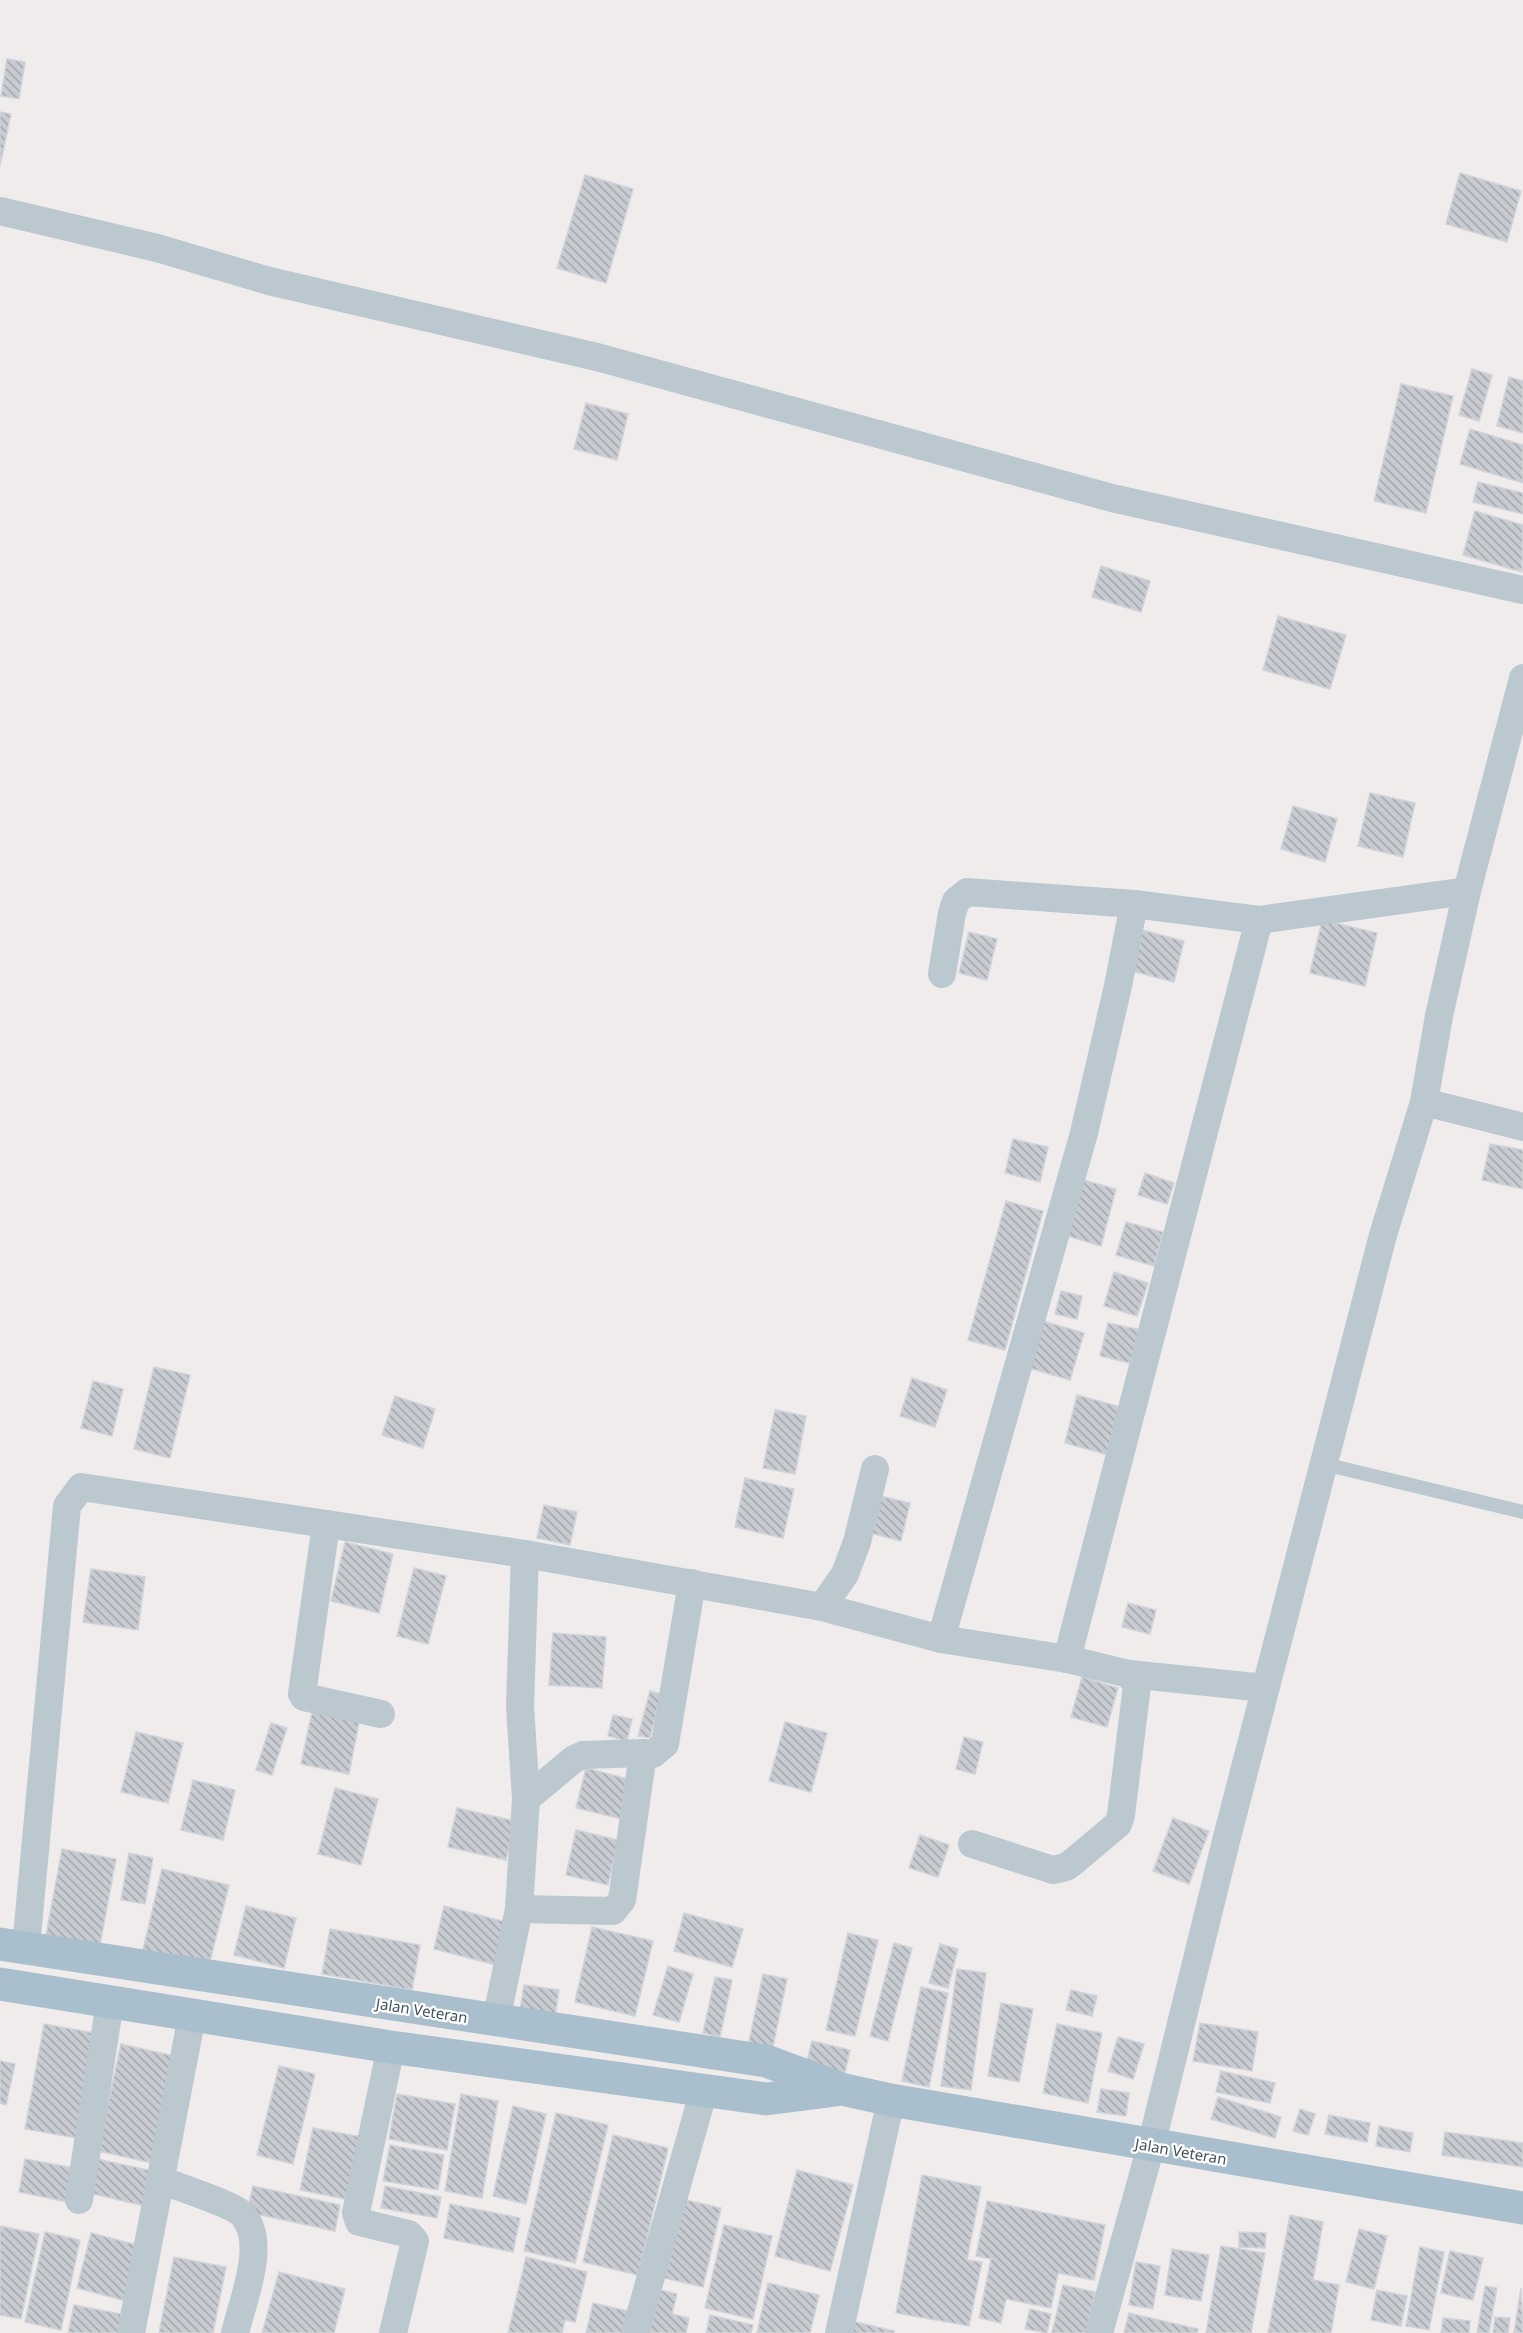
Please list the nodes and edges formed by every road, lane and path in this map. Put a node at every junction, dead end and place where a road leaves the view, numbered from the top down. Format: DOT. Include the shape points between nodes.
graph roads {
  1 [pos="0,211"];
  2 [pos="1523,590"];
  3 [pos="1523,678"];
  4 [pos="1467,891"];
  5 [pos="1134,904"];
  6 [pos="1259,920"];
  7 [pos="942,974"];
  8 [pos="1424,1102"];
  9 [pos="1523,1127"];
  10 [pos="1324,1464"];
  11 [pos="875,1470"];
  12 [pos="1523,1512"];
  13 [pos="326,1524"];
  14 [pos="525,1554"];
  15 [pos="692,1583"];
  16 [pos="822,1608"];
  17 [pos="942,1639"];
  18 [pos="1067,1659"];
  19 [pos="1130,1674"];
  20 [pos="1265,1688"];
  21 [pos="381,1714"];
  22 [pos="643,1753"];
  23 [pos="526,1799"];
  24 [pos="972,1844"];
  25 [pos="519,1910"];
  26 [pos="13,1946"];
  27 [pos="0,1984"];
  28 [pos="110,2002"];
  29 [pos="192,2016"];
  30 [pos="496,2021"];
  31 [pos="391,2048"];
  32 [pos="704,2090"];
  33 [pos="841,2090"];
  34 [pos="891,2100"];
  35 [pos="1151,2146"];
  36 [pos="161,2180"];
  37 [pos="79,2200"];
  38 [pos="1523,2208"];
  39 [pos="131,2333"];
  40 [pos="235,2333"];
  41 [pos="393,2333"];
  42 [pos="635,2333"];
  43 [pos="839,2333"];
  44 [pos="1099,2333"];
  1 -- 2 [label="street" via="157,248 269,281 597,357 1112,498"];
  3 -- 4 [label="street"];
  4 -- 6 [label="street"];
  4 -- 8 [label="street"];
  5 -- 6 [label="street"];
  5 -- 7 [label="street" via="967,892 956,901 952,913"];
  5 -- 17 [label="street" via="1084,1133"];
  6 -- 18 [label="street"];
  8 -- 9 [label="street"];
  8 -- 10 [label="street" via="1383,1235"];
  10 -- 12 [label="lane"];
  10 -- 20 [label="street"];
  11 -- 16 [label="street" via="845,1574"];
  13 -- 14 [label="street"];
  13 -- 21 [label="street" via="302,1694"];
  13 -- 26 [label="street" via="81,1487 74,1494 67,1506"];
  14 -- 15 [label="street"];
  14 -- 23 [label="street" via="520,1706"];
  15 -- 16 [label="street"];
  15 -- 22 [label="street" via="665,1744 653,1754"];
  16 -- 17 [label="street"];
  17 -- 18 [label="street"];
  18 -- 19 [label="street"];
  19 -- 20 [label="street"];
  19 -- 24 [label="street" via="1137,1686 1118,1824 1066,1867 1053,1870"];
  20 -- 35 [label="street"];
  22 -- 23 [label="street" via="583,1755"];
  22 -- 25 [label="street" via="619,1907 614,1911"];
  23 -- 25 [label="street"];
  25 -- 30 [label="street"];
  26 -- 30 [label="main road, Jalan Veteran"];
  27 -- 28 [label="main road, Jalan Veteran"];
  28 -- 29 [label="main road, Jalan Veteran"];
  28 -- 37 [label="street"];
  29 -- 31 [label="main road, Jalan Veteran"];
  29 -- 36 [label="street"];
  30 -- 33 [label="main road, Jalan Veteran" via="766,2061"];
  31 -- 32 [label="main road, Jalan Veteran"];
  31 -- 41 [label="street" via="356,2213 359,2222 409,2234 415,2241"];
  32 -- 33 [label="main road, Jalan Veteran" via="766,2099"];
  32 -- 42 [label="street"];
  33 -- 34 [label="main road, Jalan Veteran"];
  34 -- 35 [label="main road, Jalan Veteran"];
  34 -- 43 [label="street"];
  35 -- 38 [label="main road, Jalan Veteran"];
  35 -- 44 [label="street"];
  36 -- 39 [label="street"];
  36 -- 40 [label="street" via="241,2213 253,2230 255,2249"];
}
